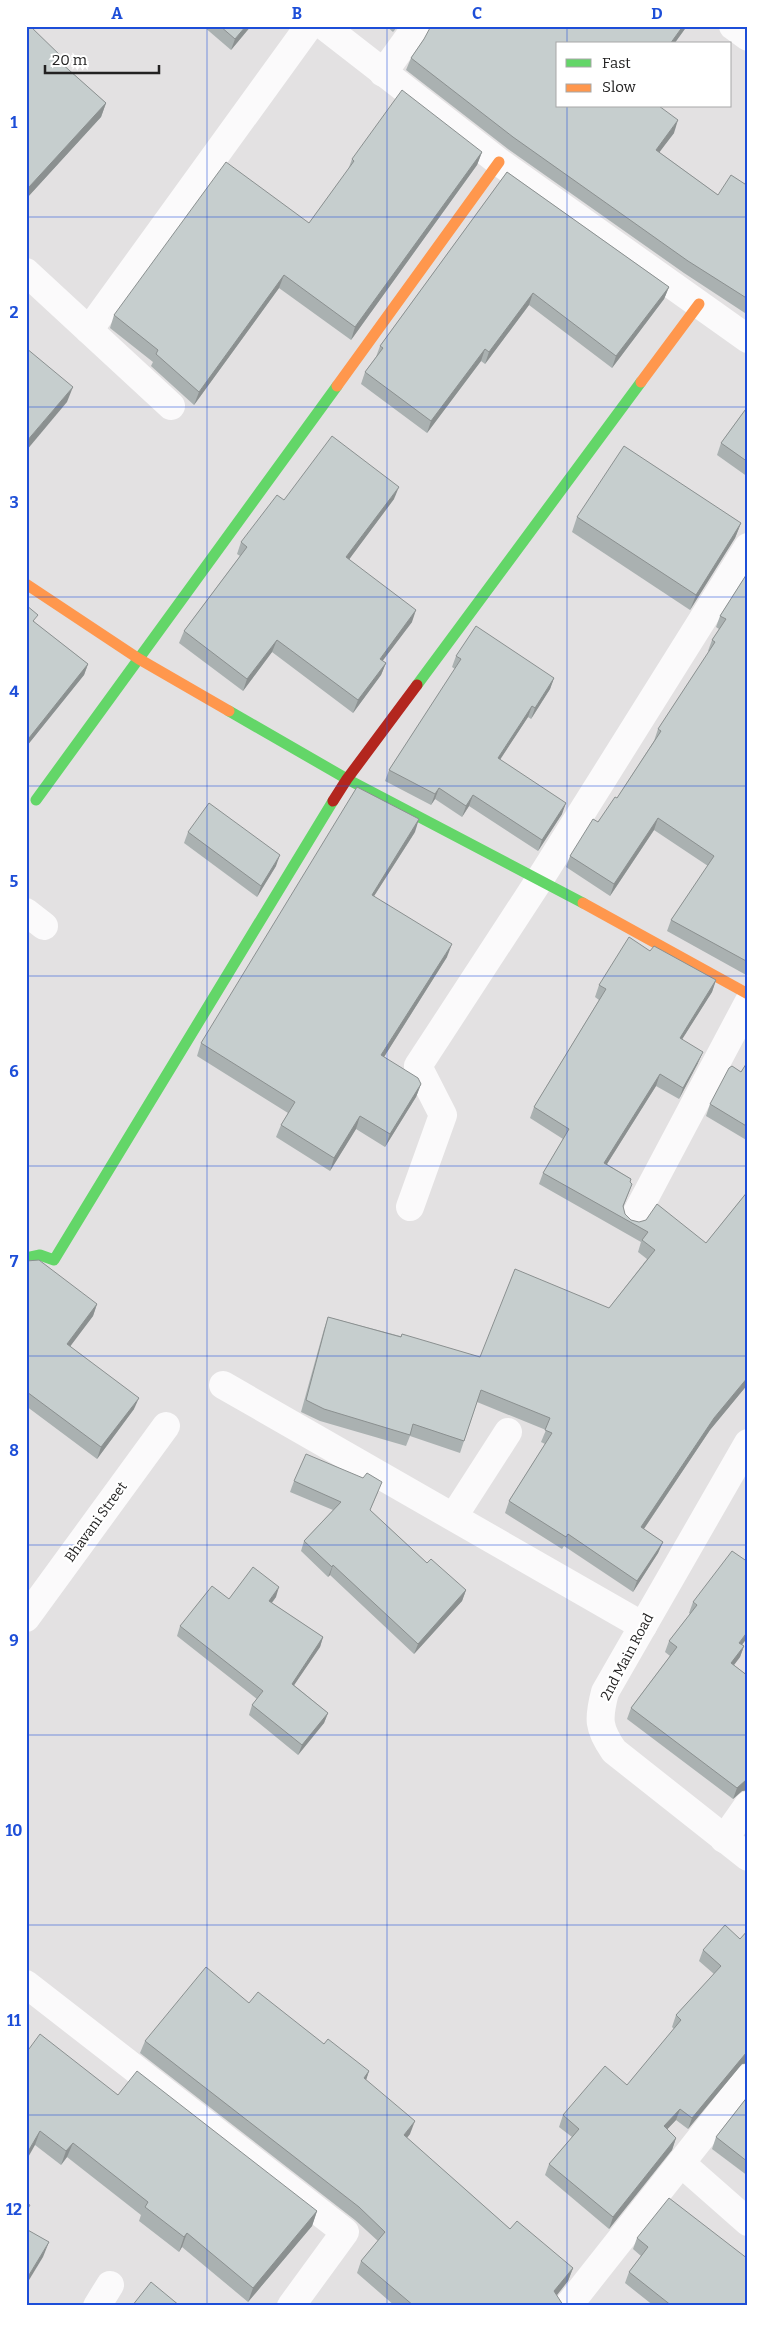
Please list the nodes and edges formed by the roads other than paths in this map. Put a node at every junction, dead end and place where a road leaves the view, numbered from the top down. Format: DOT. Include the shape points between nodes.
graph roads {
  1 [pos="309,26"];
  2 [pos="324,26"];
  3 [pos="417,26"];
  4 [pos="733,26"];
  5 [pos="748,37"];
  6 [pos="383,73"];
  7 [pos="499,162"];
  8 [pos="26,272"];
  9 [pos="699,304"];
  10 [pos="89,330"];
  11 [pos="748,339"];
  12 [pos="171,406"];
  13 [pos="748,547"];
  14 [pos="26,584"];
  15 [pos="139,659"];
  16 [pos="347,779"];
  17 [pos="36,800"];
  18 [pos="540,879"];
  19 [pos="748,994"];
  20 [pos="748,1003"];
  21 [pos="410,1207"];
  22 [pos="634,1218"];
  23 [pos="26,1258"];
  24 [pos="223,1385"];
  25 [pos="166,1426"];
  26 [pos="508,1432"];
  27 [pos="748,1443"];
  28 [pos="454,1516"];
  29 [pos="26,1618"];
  30 [pos="643,1626"];
  31 [pos="748,1805"];
  32 [pos="724,1840"];
  33 [pos="748,1857"];
  34 [pos="26,1984"];
  35 [pos="748,2078"];
  36 [pos="680,2163"];
  37 [pos="748,2222"];
  38 [pos="575,2303"];
  39 [pos="291,2306"];
  1 -- 10 [label="street"];
  2 -- 6 [label="street"];
  3 -- 6 [label="street"];
  4 -- 5 [label="street"];
  6 -- 7 [label="street"];
  7 -- 9 [label="street"];
  7 -- 15 [label="street"];
  8 -- 10 [label="street"];
  9 -- 11 [label="street"];
  9 -- 16 [label="street"];
  10 -- 12 [label="street"];
  13 -- 18 [label="street"];
  14 -- 15 [label="street"];
  15 -- 16 [label="street"];
  15 -- 17 [label="street"];
  16 -- 18 [label="street"];
  16 -- 23 [label="street" via="54,1260 40,1255"];
  18 -- 19 [label="street"];
  18 -- 21 [label="street" via="418,1066 443,1115"];
  20 -- 22 [label="street"];
  24 -- 28 [label="street"];
  25 -- 29 [label="street, Bhavani Street"];
  26 -- 28 [label="street"];
  27 -- 30 [label="street, 2nd Main Road"];
  28 -- 30 [label="street"];
  30 -- 32 [label="street, 2nd Main Road" via="605,1692 600,1714 602,1734 614,1751"];
  31 -- 32 [label="street"];
  32 -- 33 [label="street, 2nd Main Road"];
  34 -- 39 [label="street" via="345,2232"];
  35 -- 36 [label="street"];
  36 -- 37 [label="street"];
  36 -- 38 [label="street"];
}
